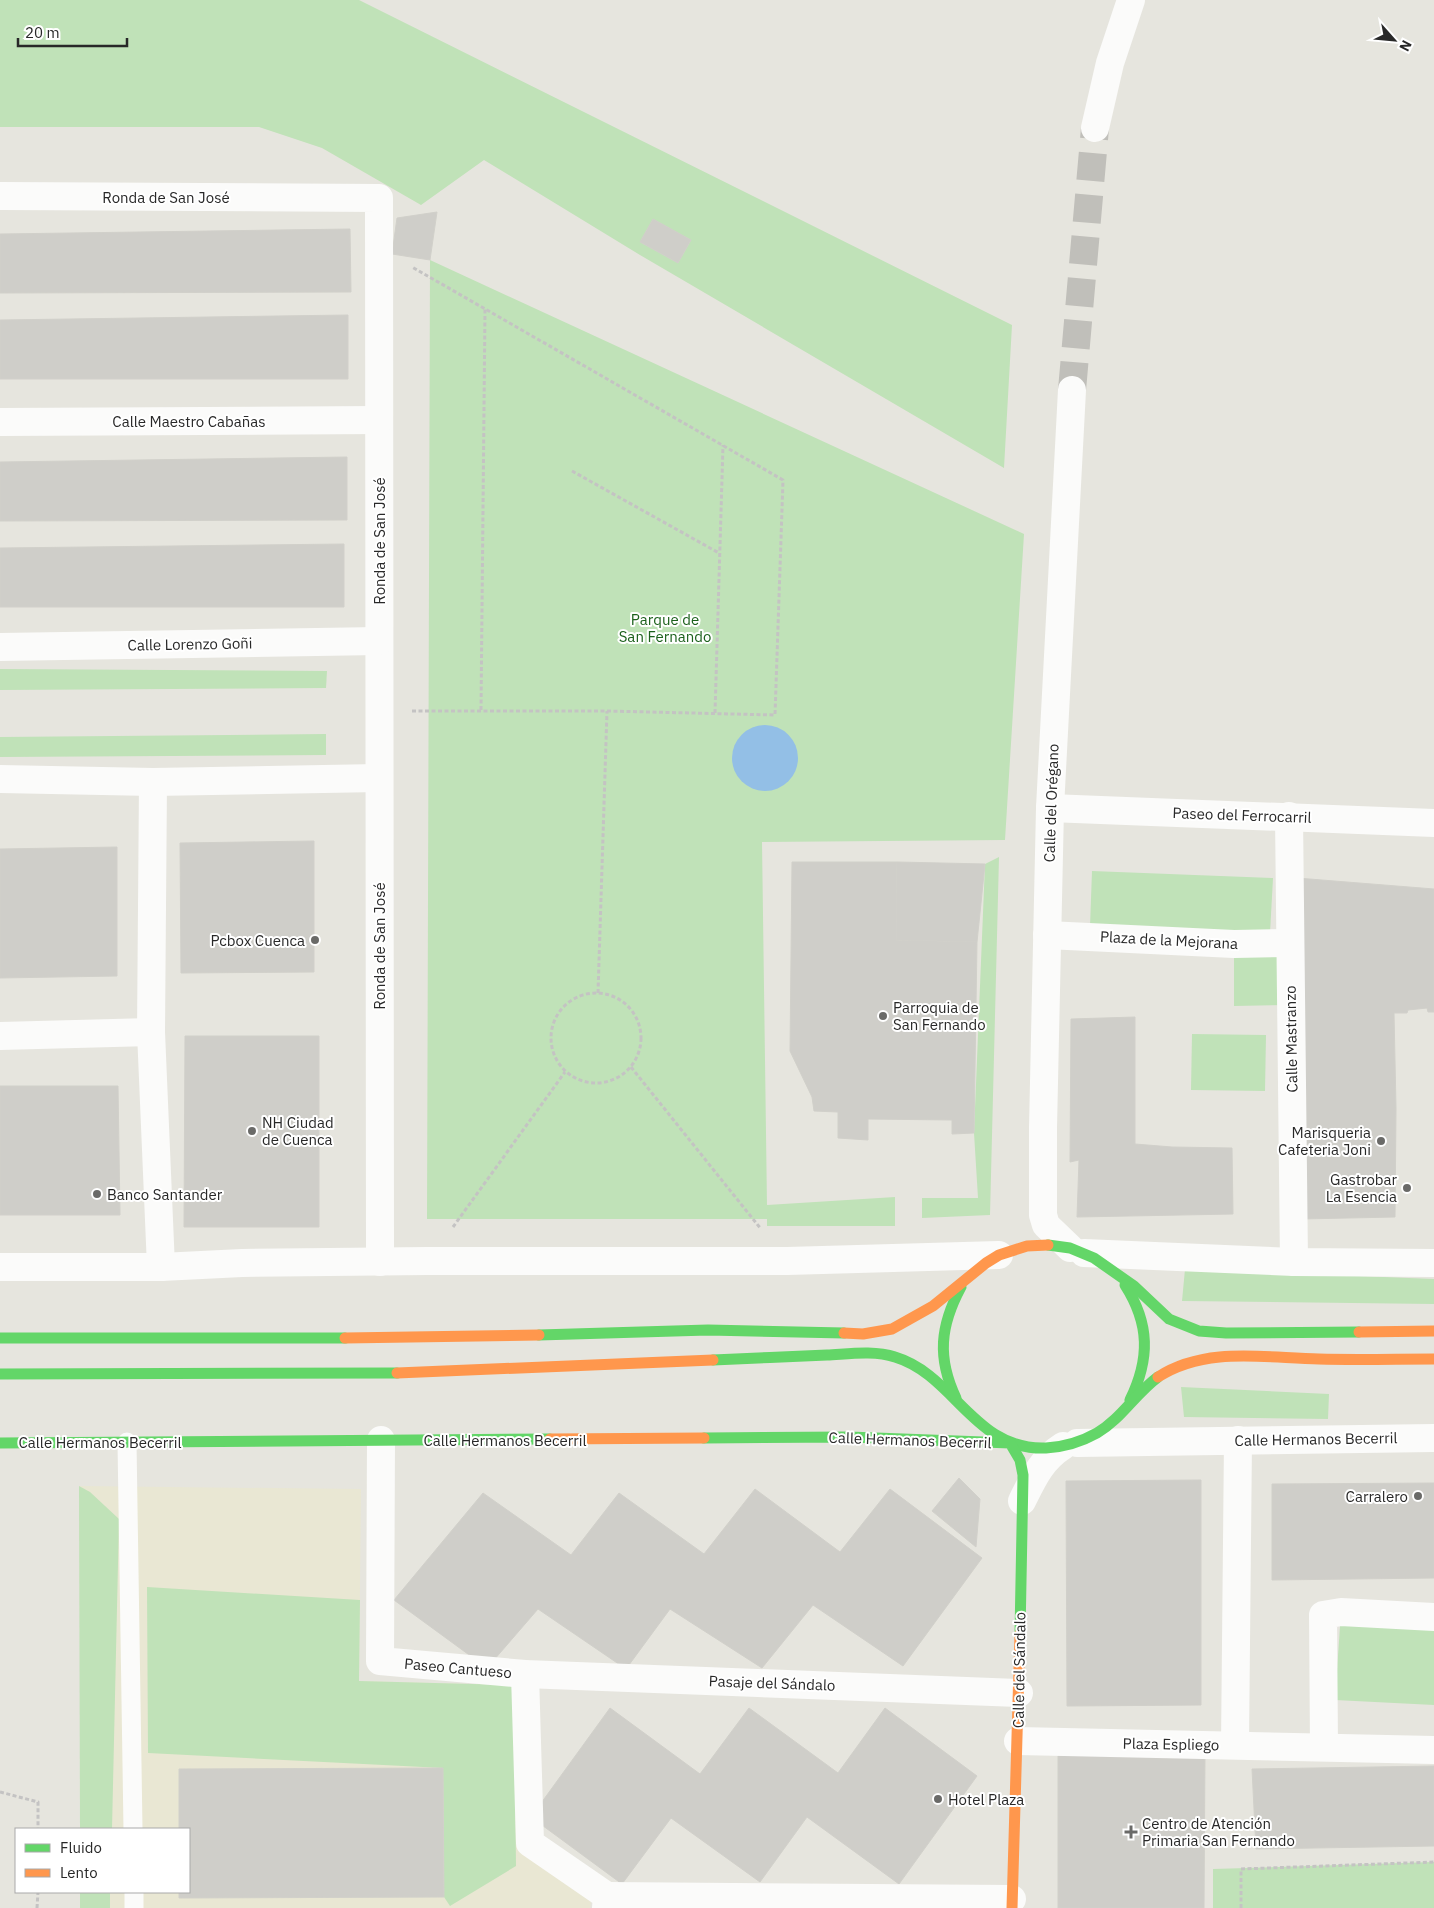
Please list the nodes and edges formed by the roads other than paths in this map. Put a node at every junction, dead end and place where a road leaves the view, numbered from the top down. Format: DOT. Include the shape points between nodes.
graph roads {
  1 [pos="1131,0"];
  2 [pos="1095,128"];
  3 [pos="0,196"];
  4 [pos="1072,390"];
  5 [pos="379,420"];
  6 [pos="0,422"];
  7 [pos="379,640"];
  8 [pos="0,647"];
  9 [pos="379,778"];
  10 [pos="0,779"];
  11 [pos="154,782"];
  12 [pos="1050,808"];
  13 [pos="1289,816"];
  14 [pos="1434,823"];
  15 [pos="1047,935"];
  16 [pos="1290,943"];
  17 [pos="151,1032"];
  18 [pos="0,1036"];
  19 [pos="1043,1215"];
  20 [pos="1077,1250"];
  21 [pos="1006,1252"];
  22 [pos="380,1262"];
  23 [pos="1294,1262"];
  24 [pos="1434,1263"];
  25 [pos="0,1267"];
  26 [pos="161,1267"];
  27 [pos="1112,1271"];
  28 [pos="973,1273"];
  29 [pos="1434,1331"];
  30 [pos="0,1338"];
  31 [pos="1434,1359"];
  32 [pos="0,1374"];
  33 [pos="1127,1404"];
  34 [pos="960,1406"];
  35 [pos="1434,1438"];
  36 [pos="381,1440"];
  37 [pos="1238,1440"];
  38 [pos="127,1442"];
  39 [pos="0,1443"];
  40 [pos="1010,1443"];
  41 [pos="1070,1444"];
  42 [pos="1022,1502"];
  43 [pos="1434,1617"];
  44 [pos="525,1674"];
  45 [pos="1020,1693"];
  46 [pos="1018,1741"];
  47 [pos="1235,1745"];
  48 [pos="1324,1747"];
  49 [pos="1434,1750"];
  50 [pos="133,1828"];
  51 [pos="134,1893"];
  52 [pos="606,1902"];
  53 [pos="1012,1903"];
  54 [pos="134,1908"];
  1 -- 2 [label="street" via="1110,63"];
  3 -- 5 [label="street, Ronda de San José" via="379,198"];
  4 -- 12 [label="street, Calle del Orégano"];
  5 -- 6 [label="street, Calle Maestro Cabañas"];
  5 -- 7 [label="street, Ronda de San José"];
  7 -- 8 [label="street, Calle Lorenzo Goñi"];
  7 -- 9 [label="street, Ronda de San José"];
  9 -- 11 [label="street"];
  9 -- 22 [label="street, Ronda de San José"];
  10 -- 11 [label="street"];
  11 -- 17 [label="street"];
  12 -- 13 [label="street, Paseo del Ferrocarril"];
  12 -- 15 [label="street, Calle del Orégano"];
  13 -- 14 [label="street, Paseo del Ferrocarril"];
  13 -- 16 [label="street, Calle Mastranzo"];
  15 -- 16 [label="street, Plaza de la Mejorana" via="1234,944"];
  15 -- 19 [label="street, Calle del Orégano"];
  16 -- 23 [label="street, Calle Mastranzo"];
  17 -- 18 [label="street"];
  17 -- 26 [label="street"];
  19 -- 20 [label="street" via="1046,1225"];
  19 -- 21 [label="street" via="1032,1230"];
  20 -- 21 [label="main road, Calle Hermanos Becerril" via="1041,1244"];
  20 -- 23 [label="street, Calle Hermanos Becerril"];
  20 -- 27 [label="main road, Calle Hermanos Becerril"];
  21 -- 22 [label="street, Calle Hermanos Becerril" via="787,1261"];
  21 -- 28 [label="main road, Calle Hermanos Becerril"];
  22 -- 26 [label="street, Calle Hermanos Becerril"];
  23 -- 24 [label="street, Calle Hermanos Becerril"];
  25 -- 26 [label="street, Calle Hermanos Becerril"];
  27 -- 29 [label="main road, Calle Hermanos Becerril" via="1134,1286 1169,1319 1199,1331"];
  27 -- 33 [label="main road, Calle Hermanos Becerril" via="1138,1307 1145,1340 1141,1374"];
  28 -- 30 [label="main road, Calle Hermanos Becerril" via="933,1306 892,1329 863,1334 708,1330 335,1338"];
  28 -- 34 [label="main road, Calle Hermanos Becerril" via="954,1298 943,1329 942,1353 946,1376"];
  31 -- 33 [label="main road, Calle Hermanos Becerril" via="1226,1357 1201,1360 1157,1378"];
  32 -- 34 [label="main road, Calle Hermanos Becerril" via="368,1374 850,1354 894,1356 908,1362 937,1381"];
  33 -- 41 [label="main road, Calle Hermanos Becerril" via="1105,1428"];
  34 -- 40 [label="main road, Calle Hermanos Becerril" via="987,1432"];
  35 -- 37 [label="street, Calle Hermanos Becerril"];
  36 -- 38 [label="main road, Calle Hermanos Becerril"];
  36 -- 40 [label="main road, Calle Hermanos Becerril" via="849,1437"];
  36 -- 44 [label="street, Paseo Cantueso" via="380,1661"];
  37 -- 41 [label="street, Calle Hermanos Becerril"];
  37 -- 47 [label="street"];
  38 -- 39 [label="main road, Calle Hermanos Becerril"];
  38 -- 50 [label="lane"];
  40 -- 41 [label="main road, Calle Hermanos Becerril" via="1036,1448"];
  40 -- 42 [label="main road, Calle Hermanos Becerril" via="1023,1466"];
  41 -- 42 [label="street, Calle del Sándalo" via="1048,1457 1035,1473"];
  42 -- 45 [label="main road, Calle del Sándalo"];
  43 -- 48 [label="street" via="1341,1612 1323,1615"];
  44 -- 45 [label="street, Pasaje del Sándalo"];
  44 -- 52 [label="street, Paseo Cantueso" via="530,1844"];
  45 -- 46 [label="main road, Calle del Sándalo"];
  46 -- 47 [label="street, Plaza Espliego"];
  46 -- 53 [label="main road, Calle del Sándalo"];
  47 -- 48 [label="street, Plaza Espliego"];
  48 -- 49 [label="street, Plaza Espliego"];
  51 -- 54 [label="lane"];
  52 -- 53 [label="street, Paseo Cantueso"];
}
